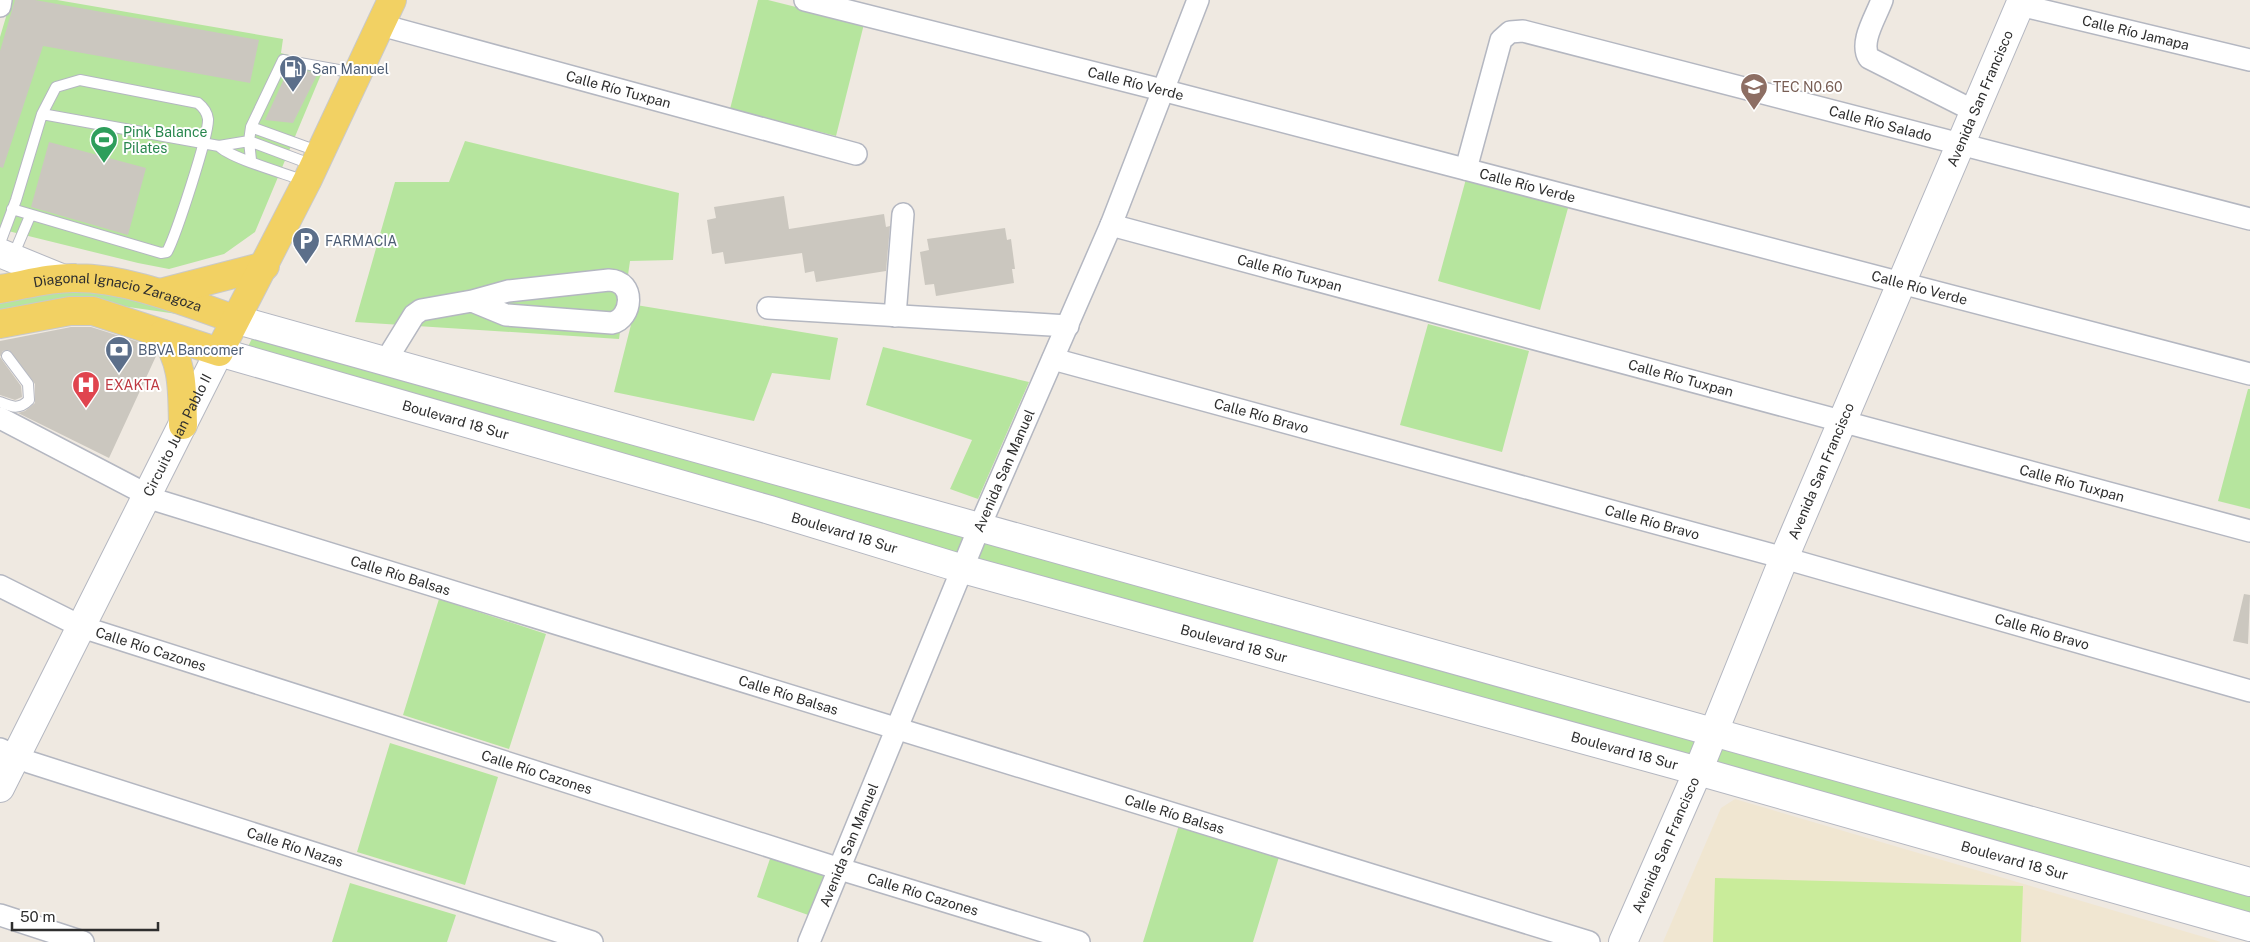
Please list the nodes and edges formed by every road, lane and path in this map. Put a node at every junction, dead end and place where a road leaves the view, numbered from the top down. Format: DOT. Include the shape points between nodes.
graph roads {
  1 [pos="1,0"];
  2 [pos="392,0"];
  3 [pos="805,0"];
  4 [pos="1198,0"];
  5 [pos="1882,0"];
  6 [pos="2021,3"];
  7 [pos="0,6"];
  8 [pos="380,25"];
  9 [pos="2250,60"];
  10 [pos="356,73"];
  11 [pos="1162,90"];
  12 [pos="1974,111"];
  13 [pos="42,114"];
  14 [pos="251,127"];
  15 [pos="249,141"];
  16 [pos="204,142"];
  17 [pos="1961,143"];
  18 [pos="219,146"];
  19 [pos="856,154"];
  20 [pos="250,160"];
  21 [pos="314,166"];
  22 [pos="1466,170"];
  23 [pos="12,210"];
  24 [pos="902,214"];
  25 [pos="30,216"];
  26 [pos="2250,219"];
  27 [pos="1111,225"];
  28 [pos="4,251"];
  29 [pos="265,266"];
  30 [pos="61,278"];
  31 [pos="1902,283"];
  32 [pos="2,287"];
  33 [pos="159,294"];
  34 [pos="472,301"];
  35 [pos="768,308"];
  36 [pos="895,316"];
  37 [pos="234,319"];
  38 [pos="0,324"];
  39 [pos="1068,326"];
  40 [pos="163,334"];
  41 [pos="219,352"];
  42 [pos="7,356"];
  43 [pos="1053,359"];
  44 [pos="385,362"];
  45 [pos="2250,374"];
  46 [pos="0,402"];
  47 [pos="0,418"];
  48 [pos="1844,421"];
  49 [pos="183,424"];
  50 [pos="661,439"];
  51 [pos="781,470"];
  52 [pos="650,477"];
  53 [pos="148,495"];
  54 [pos="871,496"];
  55 [pos="770,510"];
  56 [pos="979,528"];
  57 [pos="2250,531"];
  58 [pos="860,538"];
  59 [pos="1784,558"];
  60 [pos="963,569"];
  61 [pos="0,586"];
  62 [pos="82,627"];
  63 [pos="2250,691"];
  64 [pos="897,729"];
  65 [pos="1713,732"];
  66 [pos="8,753"];
  67 [pos="1698,770"];
  68 [pos="0,788"];
  69 [pos="840,869"];
  70 [pos="2250,882"];
  71 [pos="0,915"];
  72 [pos="2250,927"];
  73 [pos="83,942"];
  74 [pos="592,942"];
  75 [pos="809,942"];
  76 [pos="1079,942"];
  77 [pos="1589,942"];
  78 [pos="1623,942"];
  1 -- 7 [label="street"];
  2 -- 8 [label="main road, Circuito Juan Pablo II"];
  3 -- 11 [label="street, Calle Río Verde"];
  4 -- 11 [label="street, Avenida San Manuel"];
  5 -- 12 [label="street" via="1866,41 1865,51 1869,58"];
  6 -- 9 [label="street, Calle Río Jamapa"];
  6 -- 12 [label="main road, Avenida San Francisco"];
  8 -- 10 [label="main road, Circuito Juan Pablo II"];
  8 -- 19 [label="street, Calle Río Tuxpan"];
  10 -- 14 [label="lane" via="282,60"];
  10 -- 21 [label="main road, Circuito Juan Pablo II"];
  11 -- 22 [label="street, Calle Río Verde"];
  11 -- 27 [label="street, Avenida San Manuel"];
  12 -- 17 [label="main road, Avenida San Francisco"];
  13 -- 16 [label="lane"];
  13 -- 16 [label="lane" via="56,87 80,80 198,103 205,109 208,119"];
  13 -- 23 [label="lane"];
  14 -- 15 [label="lane"];
  14 -- 21 [label="lane"];
  15 -- 18 [label="lane"];
  15 -- 20 [label="lane"];
  15 -- 21 [label="lane"];
  16 -- 18 [label="lane"];
  16 -- 25 [label="lane" via="167,252 161,254"];
  17 -- 22 [label="street, Calle Río Salado" via="1523,31 1510,32 1501,40"];
  17 -- 26 [label="street, Calle Río Salado"];
  17 -- 31 [label="main road, Avenida San Francisco"];
  18 -- 20 [label="lane" via="232,155"];
  20 -- 21 [label="lane"];
  21 -- 29 [label="main road, Circuito Juan Pablo II"];
  22 -- 31 [label="street, Calle Río Verde"];
  23 -- 25 [label="lane"];
  23 -- 28 [label="lane"];
  24 -- 36 [label="street"];
  25 -- 28 [label="lane"];
  27 -- 39 [label="street, Avenida San Manuel"];
  27 -- 48 [label="street, Calle Río Tuxpan"];
  28 -- 30 [label="main road"];
  29 -- 33 [label="main road"];
  29 -- 37 [label="main road, Circuito Juan Pablo II"];
  30 -- 32 [label="main road, Diagonal Ignacio Zaragoza"];
  30 -- 33 [label="main road, Diagonal Ignacio Zaragoza" via="96,280"];
  31 -- 45 [label="street, Calle Río Verde"];
  31 -- 48 [label="main road, Avenida San Francisco"];
  33 -- 37 [label="main road, Diagonal Ignacio Zaragoza"];
  34 -- 34 [label="street" via="508,291 609,280 621,282 628,291 627,312 622,319 612,323 506,315"];
  34 -- 44 [label="street" via="431,308 414,315"];
  35 -- 36 [label="street"];
  36 -- 39 [label="street"];
  37 -- 41 [label="main road, Circuito Juan Pablo II"];
  37 -- 44 [label="main road"];
  38 -- 40 [label="main road, Diagonal Ignacio Zaragoza" via="83,310"];
  39 -- 43 [label="street, Avenida San Manuel"];
  40 -- 41 [label="main road, Diagonal Ignacio Zaragoza"];
  40 -- 49 [label="main road" via="179,362"];
  41 -- 49 [label="main road, Circuito Juan Pablo II"];
  41 -- 52 [label="main road, Boulevard 18 Sur"];
  42 -- 46 [label="lane" via="28,384 29,400 17,408"];
  43 -- 56 [label="street, Avenida San Manuel"];
  43 -- 59 [label="street, Calle Río Bravo"];
  44 -- 50 [label="main road"];
  47 -- 53 [label="street, Calle Río Balsas"];
  48 -- 57 [label="street, Calle Río Tuxpan"];
  48 -- 59 [label="main road, Avenida San Francisco"];
  49 -- 53 [label="main road, Circuito Juan Pablo II"];
  50 -- 51 [label="main road"];
  50 -- 52 [label="main road"];
  51 -- 54 [label="main road"];
  51 -- 55 [label="main road"];
  52 -- 55 [label="main road, Boulevard 18 Sur"];
  53 -- 62 [label="main road, Circuito Juan Pablo II"];
  53 -- 64 [label="street, Calle Río Balsas"];
  54 -- 56 [label="main road"];
  54 -- 58 [label="main road"];
  55 -- 58 [label="main road, Boulevard 18 Sur"];
  56 -- 60 [label="street, Avenida San Manuel"];
  56 -- 65 [label="main road"];
  58 -- 60 [label="main road, Boulevard 18 Sur"];
  59 -- 63 [label="street, Calle Río Bravo"];
  59 -- 65 [label="main road, Avenida San Francisco"];
  60 -- 64 [label="street, Avenida San Manuel"];
  60 -- 67 [label="main road, Boulevard 18 Sur"];
  61 -- 62 [label="street, Calle Río Cazones"];
  62 -- 66 [label="main road, Circuito Juan Pablo II"];
  62 -- 69 [label="street, Calle Río Cazones"];
  64 -- 69 [label="street, Avenida San Manuel"];
  64 -- 77 [label="street, Calle Río Balsas"];
  65 -- 67 [label="main road, Avenida San Francisco"];
  65 -- 70 [label="main road"];
  66 -- 68 [label="main road, Circuito Juan Pablo II"];
  66 -- 74 [label="street, Calle Río Nazas"];
  67 -- 72 [label="main road, Boulevard 18 Sur"];
  67 -- 78 [label="main road, Avenida San Francisco"];
  69 -- 75 [label="street, Avenida San Manuel"];
  69 -- 76 [label="street, Calle Río Cazones"];
  71 -- 73 [label="street"];
}
